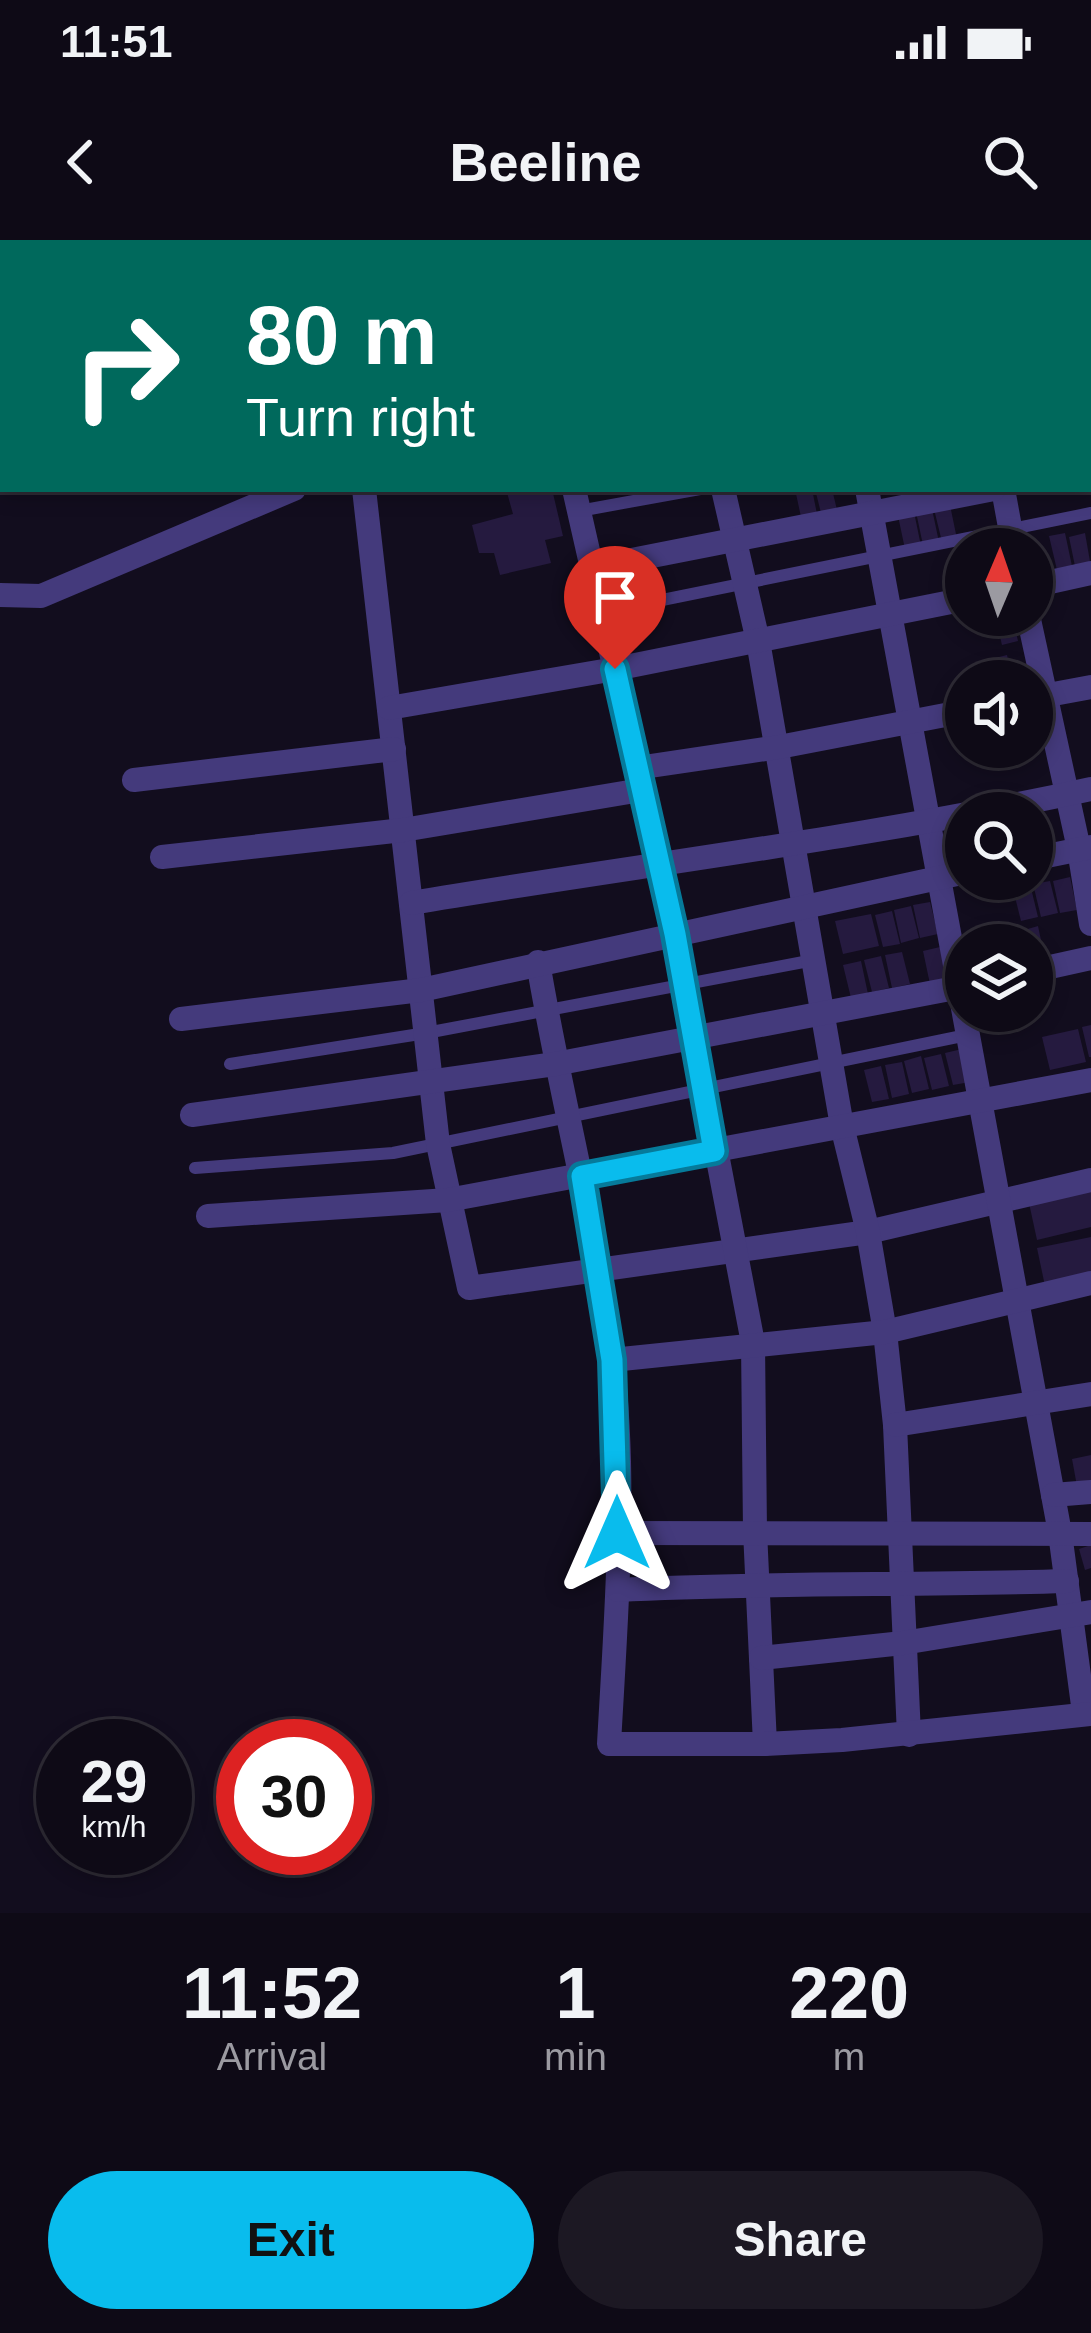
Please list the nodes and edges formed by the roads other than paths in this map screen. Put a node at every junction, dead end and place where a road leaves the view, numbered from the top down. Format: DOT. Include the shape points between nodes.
graph roads {
  1 [pos="566,240"];
  2 [pos="577,240"];
  3 [pos="287,492"];
  4 [pos="364,492"];
  5 [pos="666,492"];
  6 [pos="724,492"];
  7 [pos="960,492"];
  8 [pos="1004,492"];
  9 [pos="576,500"];
  10 [pos="869,500"];
  11 [pos="1091,512"];
  12 [pos="1010,528"];
  13 [pos="1042,528"];
  14 [pos="735,538"];
  15 [pos="945,548"];
  16 [pos="880,558"];
  17 [pos="592,568"];
  18 [pos="1091,573"];
  19 [pos="1053,581"];
  20 [pos="745,584"];
  21 [pos="0,595"];
  22 [pos="945,603"];
  23 [pos="602,612"];
  24 [pos="890,614"];
  25 [pos="758,641"];
  26 [pos="615,669"];
  27 [pos="1091,687"];
  28 [pos="1053,693"];
  29 [pos="388,708"];
  30 [pos="945,716"];
  31 [pos="910,723"];
  32 [pos="1053,731"];
  33 [pos="778,747"];
  34 [pos="394,749"];
  35 [pos="639,779"];
  36 [pos="134,780"];
  37 [pos="1079,792"];
  38 [pos="928,818"];
  39 [pos="403,830"];
  40 [pos="795,844"];
  41 [pos="1085,848"];
  42 [pos="1053,855"];
  43 [pos="162,857"];
  44 [pos="656,862"];
  45 [pos="945,877"];
  46 [pos="939,878"];
  47 [pos="411,903"];
  48 [pos="804,906"];
  49 [pos="1091,923"];
  50 [pos="949,924"];
  51 [pos="675,934"];
  52 [pos="1091,958"];
  53 [pos="815,960"];
  54 [pos="538,962"];
  55 [pos="1053,966"];
  56 [pos="684,982"];
  57 [pos="421,990"];
  58 [pos="945,990"];
  59 [pos="546,1011"];
  60 [pos="825,1013"];
  61 [pos="181,1019"];
  62 [pos="968,1032"];
  63 [pos="426,1033"];
  64 [pos="968,1035"];
  65 [pos="695,1040"];
  66 [pos="832,1062"];
  67 [pos="230,1064"];
  68 [pos="555,1064"];
  69 [pos="1091,1080"];
  70 [pos="431,1084"];
  71 [pos="704,1089"];
  72 [pos="980,1099"];
  73 [pos="191,1115"];
  74 [pos="568,1116"];
  75 [pos="842,1126"];
  76 [pos="438,1144"];
  77 [pos="714,1151"];
  78 [pos="195,1168"];
  79 [pos="582,1176"];
  80 [pos="1091,1180"];
  81 [pos="448,1200"];
  82 [pos="999,1202"];
  83 [pos="208,1216"];
  84 [pos="868,1232"];
  85 [pos="733,1253"];
  86 [pos="598,1272"];
  87 [pos="1091,1282"];
  88 [pos="1017,1302"];
  89 [pos="885,1332"];
  90 [pos="753,1343"];
  91 [pos="612,1360"];
  92 [pos="1091,1394"];
  93 [pos="1036,1404"];
  94 [pos="895,1425"];
  95 [pos="1091,1492"];
  96 [pos="1053,1495"];
  97 [pos="755,1532"];
  98 [pos="1060,1532"];
  99 [pos="617,1533"];
  100 [pos="899,1534"];
  101 [pos="1091,1534"];
  102 [pos="1067,1581"];
  103 [pos="757,1582"];
  104 [pos="900,1587"];
  105 [pos="618,1590"];
  106 [pos="1081,1613"];
  107 [pos="903,1642"];
  108 [pos="760,1658"];
  109 [pos="1088,1713"];
  110 [pos="909,1735"];
  111 [pos="765,1744"];
  1 -- 2 [label="street"];
  3 -- 21 [label="street" via="41,596"];
  4 -- 29 [label="street"];
  5 -- 9 [label="lane"];
  6 -- 14 [label="street"];
  7 -- 10 [label="street"];
  8 -- 12 [label="street"];
  9 -- 17 [label="street"];
  10 -- 14 [label="street"];
  10 -- 16 [label="street"];
  11 -- 13 [label="lane"];
  14 -- 17 [label="street"];
  14 -- 20 [label="street"];
  15 -- 16 [label="lane"];
  16 -- 20 [label="lane"];
  16 -- 24 [label="street"];
  17 -- 23 [label="street"];
  18 -- 19 [label="street"];
  20 -- 23 [label="lane"];
  20 -- 25 [label="street"];
  22 -- 24 [label="street"];
  23 -- 26 [label="street"];
  24 -- 25 [label="street"];
  24 -- 31 [label="street"];
  25 -- 26 [label="street"];
  25 -- 33 [label="street"];
  26 -- 29 [label="street"];
  26 -- 35 [label="street"];
  27 -- 28 [label="street"];
  29 -- 34 [label="street"];
  30 -- 31 [label="street"];
  31 -- 33 [label="street"];
  31 -- 38 [label="street"];
  32 -- 37 [label="street"];
  33 -- 35 [label="street"];
  33 -- 40 [label="street"];
  34 -- 36 [label="street"];
  34 -- 39 [label="street"];
  35 -- 39 [label="street"];
  35 -- 44 [label="street"];
  37 -- 38 [label="street"];
  37 -- 41 [label="street"];
  38 -- 40 [label="street"];
  38 -- 46 [label="street"];
  39 -- 43 [label="street"];
  39 -- 47 [label="street"];
  40 -- 44 [label="street"];
  40 -- 48 [label="street"];
  41 -- 42 [label="street"];
  41 -- 49 [label="street"];
  44 -- 47 [label="street"];
  44 -- 51 [label="street"];
  45 -- 46 [label="street"];
  46 -- 48 [label="street"];
  46 -- 50 [label="street"];
  47 -- 57 [label="street"];
  48 -- 51 [label="street"];
  48 -- 53 [label="street"];
  51 -- 54 [label="street"];
  51 -- 56 [label="street"];
  52 -- 55 [label="street"];
  53 -- 56 [label="lane"];
  53 -- 60 [label="street"];
  54 -- 57 [label="street"];
  54 -- 59 [label="street"];
  56 -- 59 [label="lane"];
  56 -- 65 [label="street"];
  57 -- 61 [label="street"];
  57 -- 63 [label="street"];
  58 -- 60 [label="street"];
  59 -- 63 [label="lane"];
  59 -- 68 [label="street"];
  60 -- 65 [label="street"];
  60 -- 66 [label="street"];
  62 -- 64 [label="street"];
  63 -- 67 [label="lane"];
  63 -- 70 [label="street"];
  64 -- 66 [label="lane"];
  64 -- 72 [label="street"];
  65 -- 68 [label="street"];
  65 -- 71 [label="street"];
  66 -- 71 [label="lane"];
  66 -- 75 [label="street"];
  68 -- 70 [label="street"];
  68 -- 74 [label="street"];
  69 -- 72 [label="street"];
  70 -- 73 [label="street"];
  70 -- 76 [label="street"];
  71 -- 74 [label="lane"];
  71 -- 77 [label="street"];
  72 -- 75 [label="street"];
  72 -- 82 [label="street"];
  74 -- 76 [label="lane"];
  74 -- 79 [label="street"];
  75 -- 77 [label="street"];
  75 -- 84 [label="street"];
  76 -- 78 [label="lane"];
  76 -- 81 [label="street"];
  77 -- 79 [label="street"];
  77 -- 85 [label="street"];
  79 -- 81 [label="street"];
  79 -- 86 [label="street"];
  80 -- 82 [label="street"];
  81 -- 83 [label="street"];
  81 -- 86 [label="street" via="469,1288"];
  82 -- 84 [label="street"];
  82 -- 88 [label="street"];
  84 -- 85 [label="street"];
  84 -- 89 [label="street"];
  85 -- 86 [label="street"];
  85 -- 90 [label="street"];
  86 -- 91 [label="street"];
  87 -- 88 [label="street"];
  88 -- 89 [label="street"];
  88 -- 93 [label="street"];
  89 -- 90 [label="street"];
  89 -- 94 [label="street"];
  90 -- 91 [label="street"];
  90 -- 97 [label="street"];
  91 -- 99 [label="street"];
  92 -- 93 [label="street"];
  93 -- 94 [label="street"];
  93 -- 96 [label="street"];
  94 -- 100 [label="street"];
  95 -- 96 [label="street"];
  96 -- 98 [label="street"];
  97 -- 99 [label="street"];
  97 -- 100 [label="street"];
  97 -- 103 [label="street"];
  98 -- 100 [label="street"];
  98 -- 101 [label="street"];
  98 -- 102 [label="street"];
  99 -- 105 [label="street"];
  100 -- 104 [label="street"];
  102 -- 104 [label="street"];
  102 -- 106 [label="street"];
  103 -- 104 [label="street"];
  103 -- 105 [label="street"];
  103 -- 108 [label="street"];
  104 -- 107 [label="street"];
  105 -- 111 [label="street" via="609,1744"];
  106 -- 107 [label="street"];
  106 -- 109 [label="street"];
  107 -- 108 [label="street"];
  107 -- 110 [label="street"];
  108 -- 111 [label="street"];
  109 -- 110 [label="street"];
  110 -- 111 [label="street"];
}
